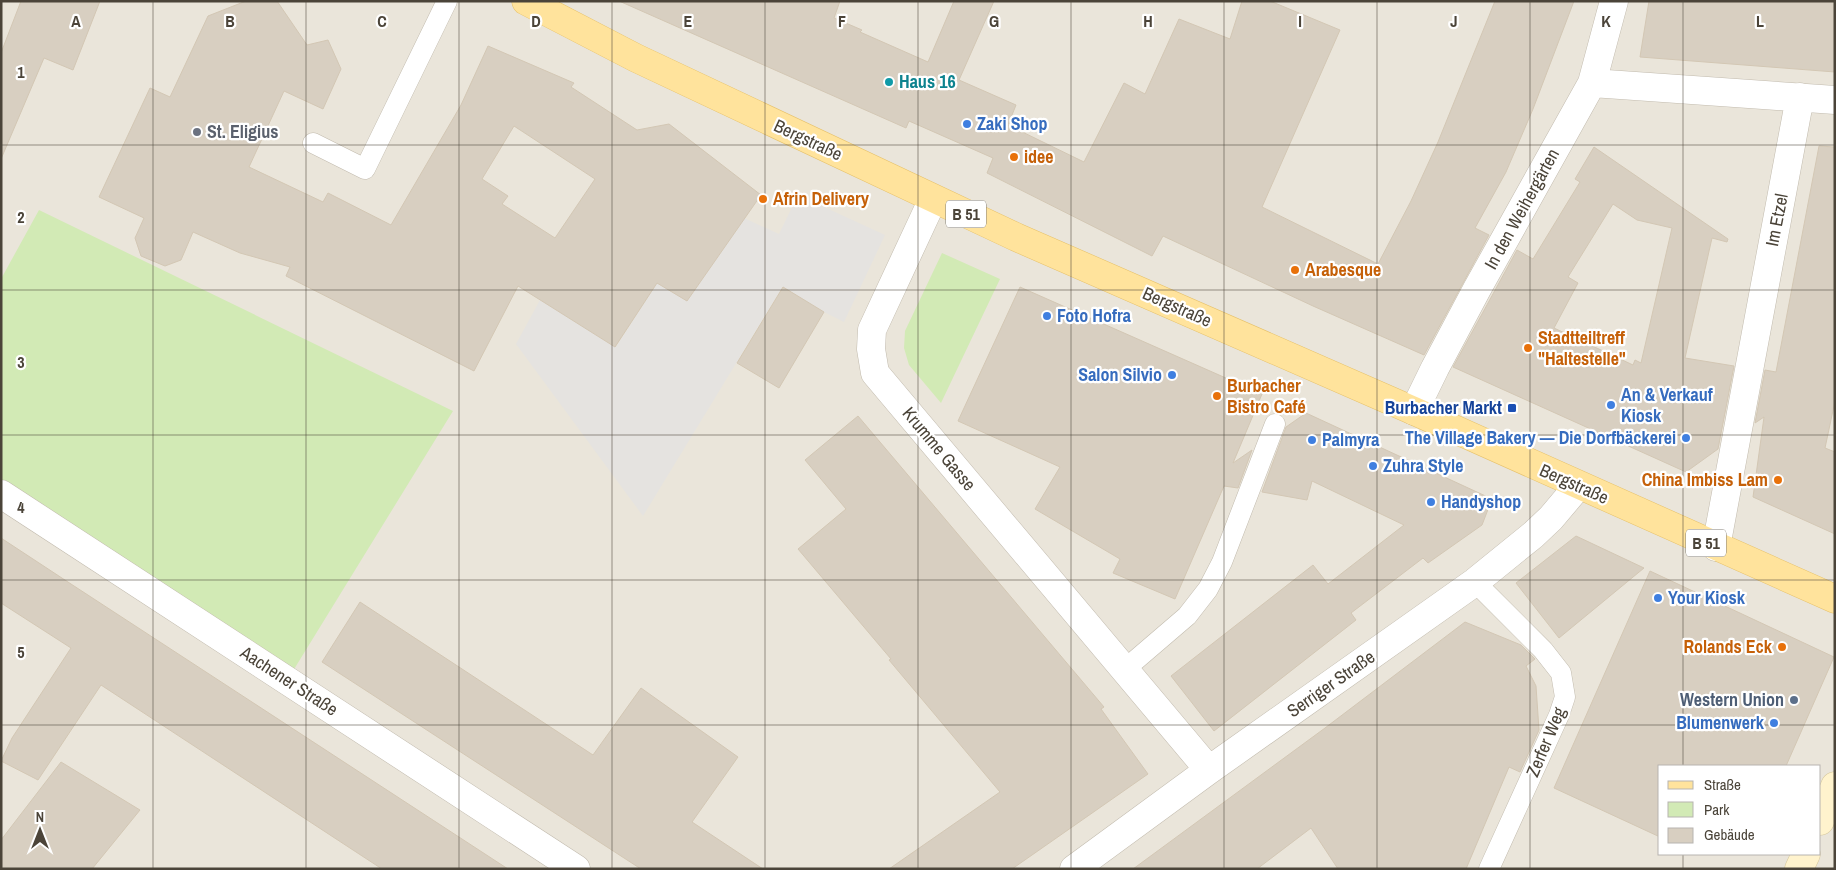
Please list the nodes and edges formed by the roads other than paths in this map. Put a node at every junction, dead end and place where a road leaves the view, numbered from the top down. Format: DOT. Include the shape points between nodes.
graph roads {
  1 [pos="447,1"];
  2 [pos="526,1"];
  3 [pos="1614,1"];
  4 [pos="1592,83"];
  5 [pos="1800,97"];
  6 [pos="1835,100"];
  7 [pos="313,143"];
  8 [pos="933,199"];
  9 [pos="1414,411"];
  10 [pos="1275,424"];
  11 [pos="1578,486"];
  12 [pos="1,494"];
  13 [pos="1716,547"];
  14 [pos="1475,582"];
  15 [pos="1835,599"];
  16 [pos="1124,670"];
  17 [pos="1209,770"];
  18 [pos="1835,786"];
  19 [pos="1821,819"];
  20 [pos="1806,855"];
  21 [pos="576,869"];
  22 [pos="1074,869"];
  23 [pos="1489,869"];
  24 [pos="1799,869"];
  1 -- 7 [label="lane" via="365,169"];
  2 -- 8 [label="main road, Bergstraße / B 51" via="645,62"];
  3 -- 4 [label="street, In den Weihergärten"];
  4 -- 5 [label="street"];
  4 -- 9 [label="street, In den Weihergärten"];
  5 -- 6 [label="street"];
  5 -- 13 [label="street, Im Etzel"];
  8 -- 9 [label="main road, Bergstraße / B 51"];
  8 -- 16 [label="street, Krumme Gasse" via="872,330 875,373"];
  9 -- 11 [label="main road, Bergstraße / B 51"];
  10 -- 16 [label="lane" via="1222,562 1208,589 1186,616"];
  11 -- 13 [label="main road, Bergstraße / B 51"];
  11 -- 14 [label="street, Serriger Straße" via="1552,518"];
  12 -- 21 [label="street, Aachener Straße"];
  13 -- 15 [label="main road, Bergstraße / B 51"];
  14 -- 17 [label="street, Serriger Straße"];
  14 -- 23 [label="lane, Zerfer Weg" via="1543,650 1561,673 1565,697"];
  16 -- 17 [label="street, Krumme Gasse"];
  17 -- 22 [label="street, Serriger Straße"];
  18 -- 19 [label="main road"];
  20 -- 24 [label="main road"];
}
